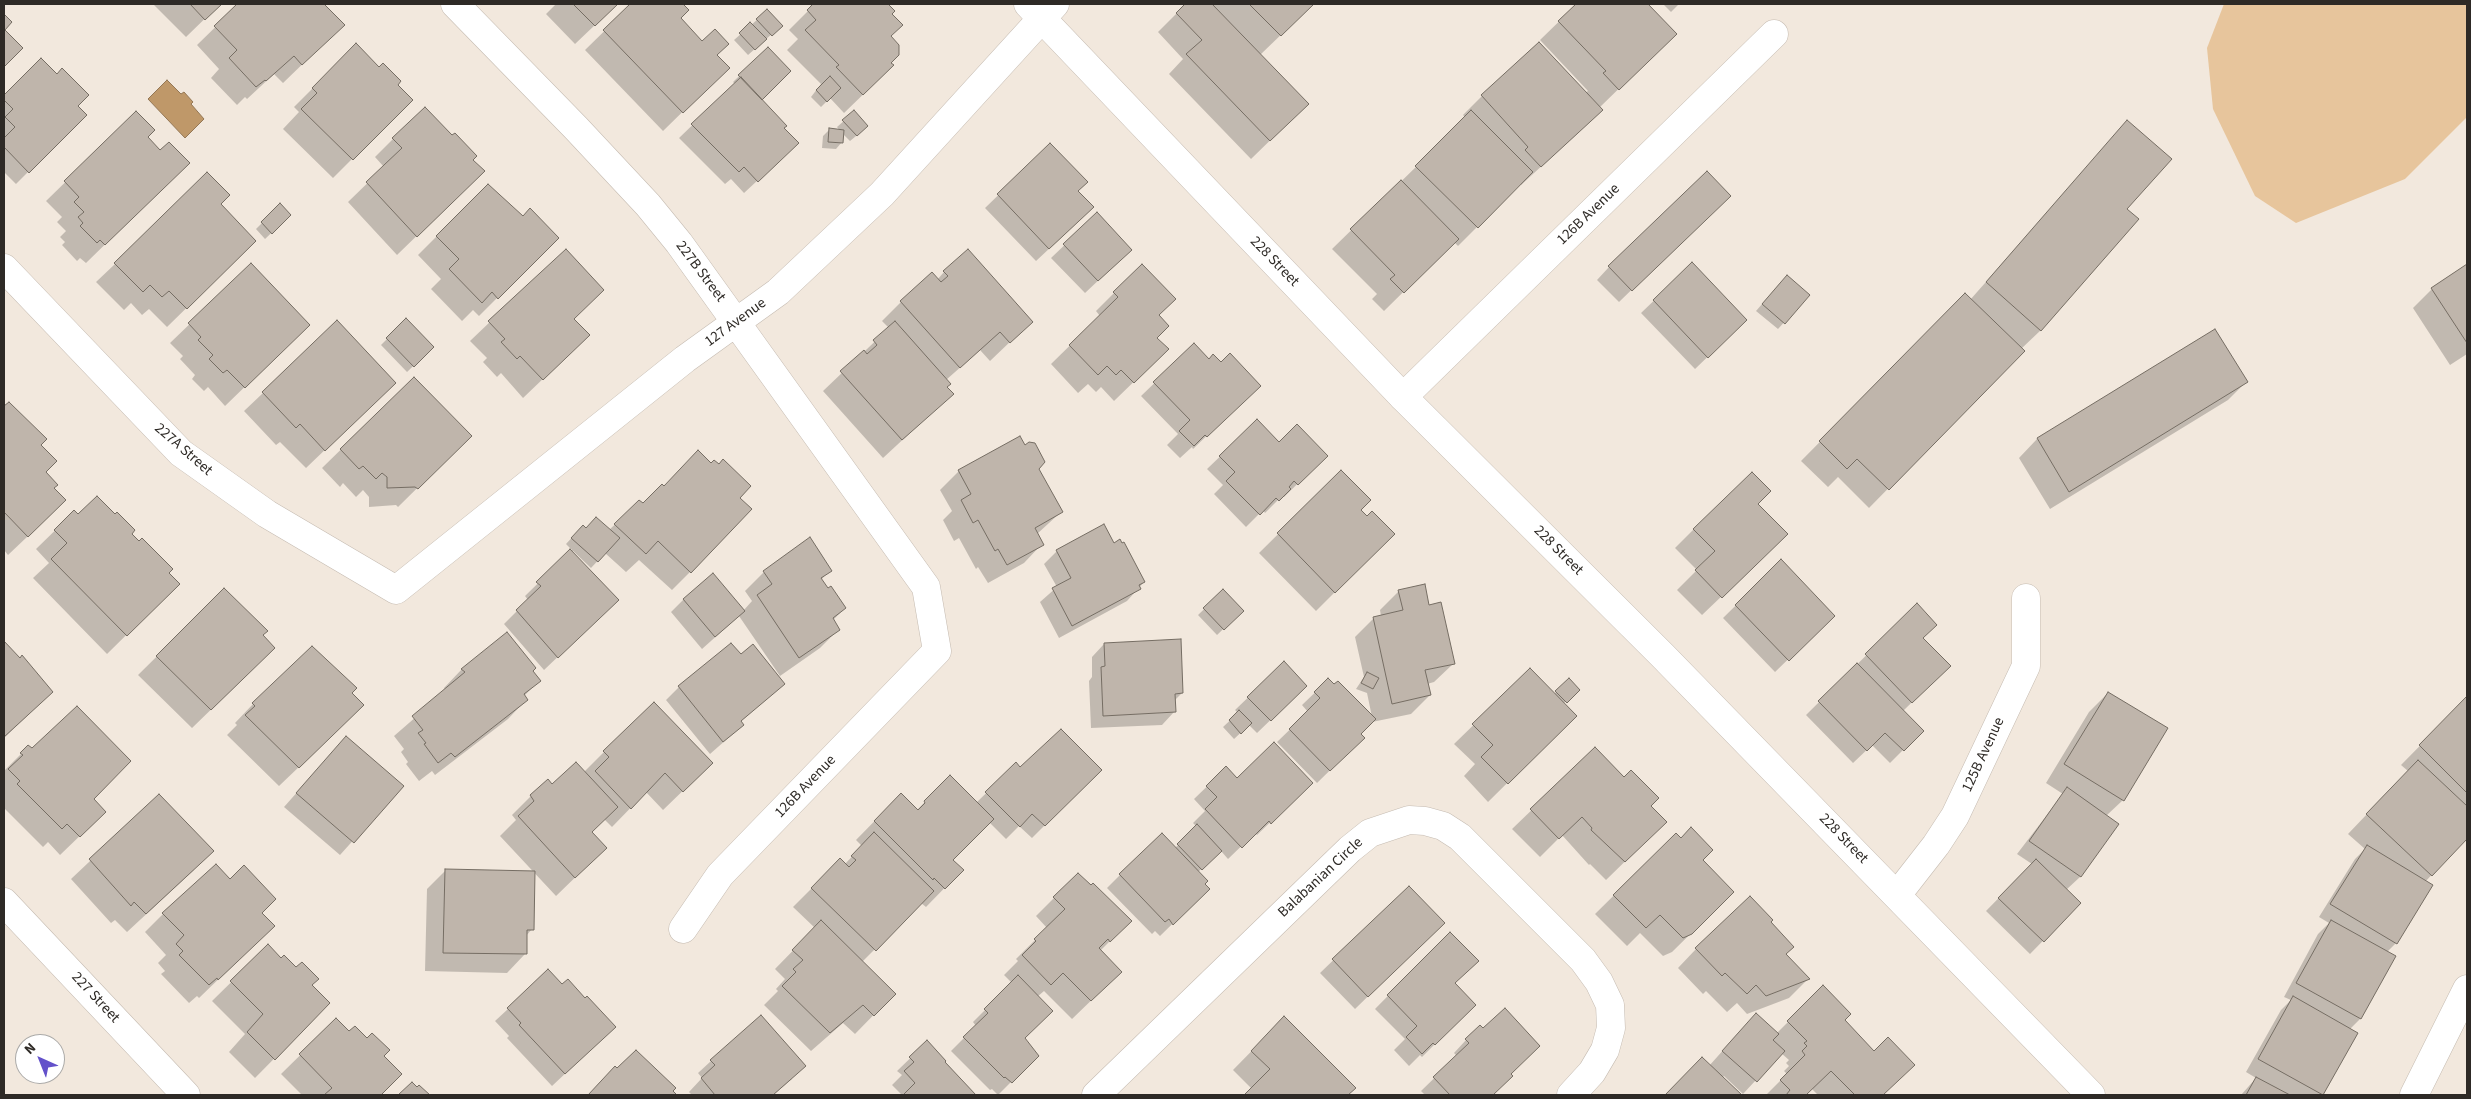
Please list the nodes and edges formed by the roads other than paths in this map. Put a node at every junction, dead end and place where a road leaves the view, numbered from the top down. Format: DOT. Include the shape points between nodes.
graph roads {
  1 [pos="455,4"];
  2 [pos="1042,9"];
  3 [pos="1774,34"];
  4 [pos="4,268"];
  5 [pos="738,322"];
  6 [pos="1403,397"];
  7 [pos="396,590"];
  8 [pos="2026,598"];
  9 [pos="937,651"];
  10 [pos="1897,895"];
  11 [pos="4,902"];
  12 [pos="683,929"];
  13 [pos="2467,989"];
  14 [pos="186,1095"];
  15 [pos="1096,1095"];
  16 [pos="1571,1095"];
  17 [pos="2091,1095"];
  18 [pos="2414,1095"];
  1 -- 5 [label="street, 227B Street" via="648,205"];
  2 -- 5 [label="street, 127 Avenue" via="882,194 778,292"];
  2 -- 6 [label="street, 228 Street"];
  3 -- 6 [label="street, 126B Avenue"];
  4 -- 7 [label="street, 227A Street" via="181,453 267,514"];
  5 -- 7 [label="street, 127 Avenue" via="685,359"];
  5 -- 9 [label="street, 227B Street" via="926,587"];
  6 -- 10 [label="street, 228 Street"];
  8 -- 10 [label="street, 125B Avenue" via="2026,666 1955,816"];
  9 -- 12 [label="street, 126B Avenue" via="720,875"];
  10 -- 17 [label="street, 228 Street"];
  11 -- 14 [label="street, 227 Street"];
  13 -- 18 [label="street"];
  15 -- 16 [label="street, Balabanian Circle" via="1350,849 1370,833 1409,820 1443,826 1469,846 1583,960 1599,982 1610,1005 1611,1028 1605,1050 1592,1072"];
}
